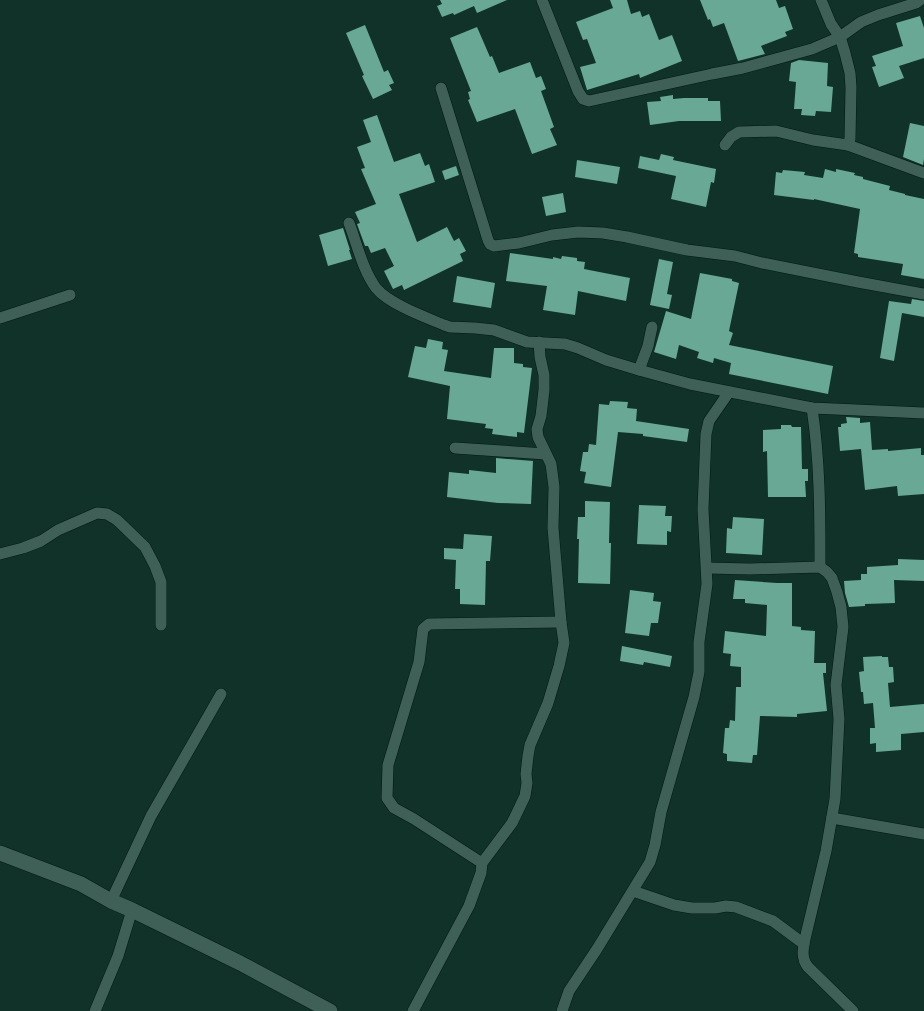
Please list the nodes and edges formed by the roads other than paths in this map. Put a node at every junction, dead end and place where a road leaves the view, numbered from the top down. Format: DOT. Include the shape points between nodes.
graph roads {
  1 [pos="542,0"];
  2 [pos="821,0"];
  3 [pos="920,0"];
  4 [pos="840,37"];
  5 [pos="441,88"];
  6 [pos="725,145"];
  7 [pos="848,145"];
  8 [pos="924,173"];
  9 [pos="349,223"];
  10 [pos="924,294"];
  11 [pos="70,295"];
  12 [pos="0,318"];
  13 [pos="652,327"];
  14 [pos="539,342"];
  15 [pos="639,370"];
  16 [pos="729,392"];
  17 [pos="812,408"];
  18 [pos="924,412"];
  19 [pos="455,448"];
  20 [pos="546,454"];
  21 [pos="0,554"];
  22 [pos="820,567"];
  23 [pos="707,568"];
  24 [pos="561,622"];
  25 [pos="161,625"];
  26 [pos="221,694"];
  27 [pos="832,818"];
  28 [pos="924,834"];
  29 [pos="0,854"];
  30 [pos="482,863"];
  31 [pos="633,891"];
  32 [pos="111,901"];
  33 [pos="132,910"];
  34 [pos="804,944"];
  35 [pos="95,1011"];
  36 [pos="330,1011"];
  37 [pos="414,1011"];
  38 [pos="562,1011"];
  39 [pos="853,1011"];
  1 -- 4 [label="street" via="578,91 589,102 764,63"];
  2 -- 4 [label="street"];
  3 -- 4 [label="street" via="861,22"];
  4 -- 7 [label="street" via="850,73"];
  5 -- 10 [label="street" via="488,240 494,246 552,235 603,233"];
  6 -- 7 [label="street" via="739,132 776,131"];
  7 -- 8 [label="street"];
  9 -- 14 [label="street" via="367,272 376,288 386,297 450,327 494,330 526,342"];
  11 -- 12 [label="street"];
  13 -- 15 [label="street"];
  14 -- 15 [label="street" via="565,344"];
  14 -- 20 [label="street" via="544,390 537,429"];
  15 -- 16 [label="street"];
  16 -- 17 [label="street"];
  16 -- 23 [label="street" via="709,421 706,434 703,509"];
  17 -- 18 [label="street"];
  17 -- 22 [label="street" via="818,453"];
  19 -- 20 [label="street"];
  20 -- 24 [label="street" via="551,464 554,487 553,528"];
  21 -- 25 [label="street" via="41,541 97,513 107,514 145,547 156,566 161,582"];
  22 -- 23 [label="street"];
  22 -- 27 [label="street" via="832,578 838,592 843,627 836,685 839,720"];
  23 -- 31 [label="street" via="708,584 694,697 650,862"];
  24 -- 30 [label="street" via="564,643 561,658 548,703 530,745 525,796 512,823"];
  24 -- 30 [label="street" via="429,624 424,629 419,662 388,765 387,798 394,808"];
  26 -- 32 [label="street" via="150,816"];
  27 -- 28 [label="street"];
  27 -- 34 [label="street"];
  29 -- 32 [label="street" via="81,884"];
  30 -- 37 [label="street" via="478,884 468,906"];
  31 -- 34 [label="street" via="692,908 736,907 773,921"];
  31 -- 38 [label="street" via="569,991"];
  32 -- 33 [label="street"];
  33 -- 35 [label="street" via="118,956"];
  33 -- 36 [label="street"];
  34 -- 39 [label="street" via="805,963"];
}
